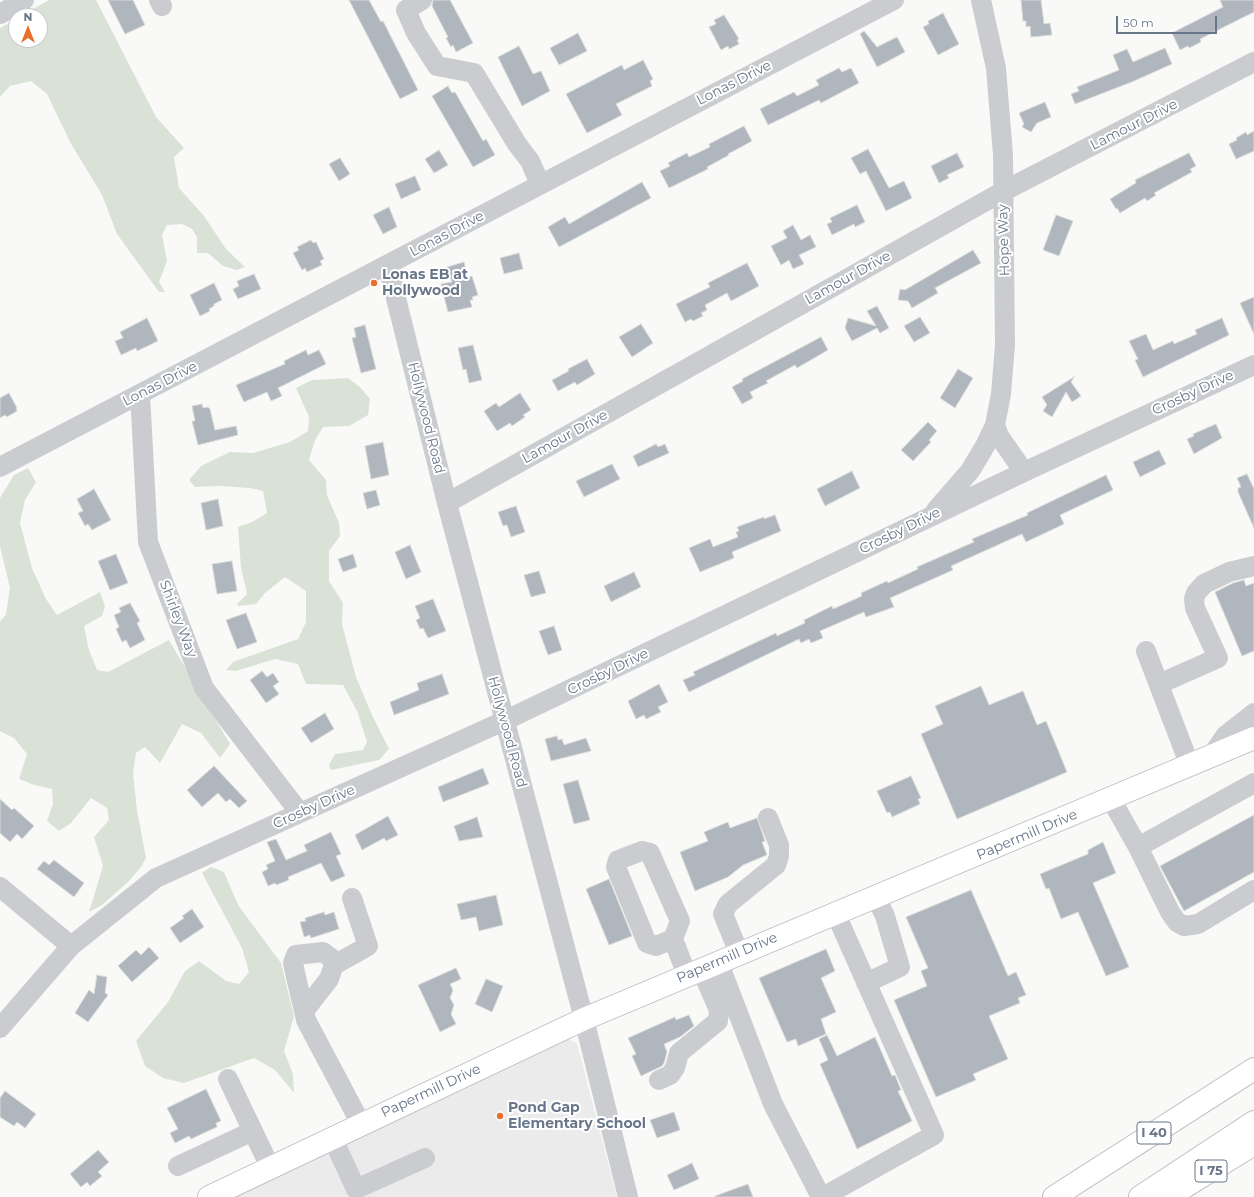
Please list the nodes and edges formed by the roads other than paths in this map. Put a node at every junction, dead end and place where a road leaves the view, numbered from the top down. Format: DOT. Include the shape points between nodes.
graph roads {
  1 [pos="24,0"];
  2 [pos="894,0"];
  3 [pos="981,0"];
  4 [pos="414,5"];
  5 [pos="0,14"];
  6 [pos="1254,62"];
  7 [pos="540,184"];
  8 [pos="1002,192"];
  9 [pos="388,266"];
  10 [pos="1254,365"];
  11 [pos="140,394"];
  12 [pos="995,425"];
  13 [pos="0,467"];
  14 [pos="1024,472"];
  15 [pos="447,503"];
  16 [pos="931,517"];
  17 [pos="1254,566"];
  18 [pos="1146,651"];
  19 [pos="1159,684"];
  20 [pos="1254,713"];
  21 [pos="504,722"];
  22 [pos="1254,738"];
  23 [pos="1210,758"];
  24 [pos="1190,766"];
  25 [pos="1254,783"];
  26 [pos="1111,800"];
  27 [pos="300,813"];
  28 [pos="768,818"];
  29 [pos="1138,847"];
  30 [pos="0,887"];
  31 [pos="1254,890"];
  32 [pos="876,897"];
  33 [pos="352,898"];
  34 [pos="835,912"];
  35 [pos="673,939"];
  36 [pos="71,946"];
  37 [pos="739,953"];
  38 [pos="334,965"];
  39 [pos="702,968"];
  40 [pos="866,983"];
  41 [pos="304,1011"];
  42 [pos="584,1019"];
  43 [pos="0,1028"];
  44 [pos="1254,1068"];
  45 [pos="228,1079"];
  46 [pos="659,1080"];
  47 [pos="1254,1122"];
  48 [pos="361,1124"];
  49 [pos="253,1131"];
  50 [pos="332,1137"];
  51 [pos="1254,1144"];
  52 [pos="425,1158"];
  53 [pos="178,1166"];
  54 [pos="270,1167"];
  55 [pos="349,1193"];
  56 [pos="209,1197"];
  57 [pos="628,1197"];
  58 [pos="822,1197"];
  59 [pos="1054,1197"];
  60 [pos="1140,1197"];
  61 [pos="1168,1197"];
  1 -- 5 [label="street"];
  2 -- 7 [label="street, Lonas Drive"];
  3 -- 8 [label="street, Hope Way" via="996,68 1003,155"];
  4 -- 7 [label="street" via="416,33 437,66 474,73 530,161"];
  6 -- 8 [label="street, Lamour Drive"];
  7 -- 9 [label="street, Lonas Drive"];
  8 -- 12 [label="street, Hope Way" via="1005,345 1001,394"];
  8 -- 15 [label="street, Lamour Drive"];
  9 -- 11 [label="street, Lonas Drive"];
  9 -- 15 [label="street, Hollywood Road"];
  10 -- 14 [label="street, Crosby Drive"];
  11 -- 13 [label="street, Lonas Drive"];
  11 -- 27 [label="street, Shirley Way" via="148,542 204,688"];
  12 -- 14 [label="street" via="999,436"];
  12 -- 16 [label="street, Hope Way" via="970,471"];
  14 -- 16 [label="street, Crosby Drive"];
  15 -- 21 [label="street, Hollywood Road"];
  16 -- 21 [label="street, Crosby Drive"];
  17 -- 19 [label="street" via="1229,572 1204,584 1196,593 1195,608 1218,658"];
  18 -- 19 [label="street"];
  19 -- 24 [label="street"];
  20 -- 23 [label="street" via="1226,735"];
  21 -- 27 [label="street, Crosby Drive"];
  21 -- 42 [label="street, Hollywood Road"];
  22 -- 23 [label="main road, Papermill Drive"];
  23 -- 24 [label="main road, Papermill Drive"];
  24 -- 26 [label="main road, Papermill Drive"];
  25 -- 29 [label="street"];
  26 -- 29 [label="street"];
  26 -- 32 [label="main road, Papermill Drive"];
  27 -- 36 [label="street, Crosby Drive" via="156,878"];
  28 -- 37 [label="street" via="779,845 776,865 728,904 723,914"];
  29 -- 31 [label="street" via="1170,912 1177,922 1184,926 1198,924"];
  30 -- 36 [label="street"];
  32 -- 34 [label="main road, Papermill Drive"];
  32 -- 40 [label="street" via="885,916 900,968"];
  33 -- 38 [label="street" via="368,946"];
  34 -- 37 [label="main road, Papermill Drive"];
  34 -- 40 [label="street"];
  35 -- 39 [label="street"];
  36 -- 43 [label="street, Crosby Drive"];
  37 -- 39 [label="main road, Papermill Drive"];
  38 -- 41 [label="street" via="329,979"];
  38 -- 41 [label="street" via="332,958 323,952 296,955 293,962"];
  39 -- 42 [label="main road, Papermill Drive"];
  39 -- 46 [label="street" via="719,1010 718,1021 679,1053 670,1075"];
  39 -- 58 [label="street"];
  40 -- 58 [label="street" via="934,1135"];
  41 -- 48 [label="street" via="306,1020"];
  42 -- 48 [label="main road, Papermill Drive"];
  42 -- 57 [label="street, Hollywood Road"];
  44 -- 59 [label="main road, I 40"];
  45 -- 49 [label="street"];
  47 -- 60 [label="main road"];
  48 -- 50 [label="main road, Papermill Drive"];
  49 -- 53 [label="street"];
  49 -- 54 [label="street"];
  50 -- 54 [label="main road, Papermill Drive"];
  50 -- 55 [label="street"];
  51 -- 61 [label="main road, I 75"];
  52 -- 55 [label="street"];
  54 -- 56 [label="main road, Papermill Drive"];
}
